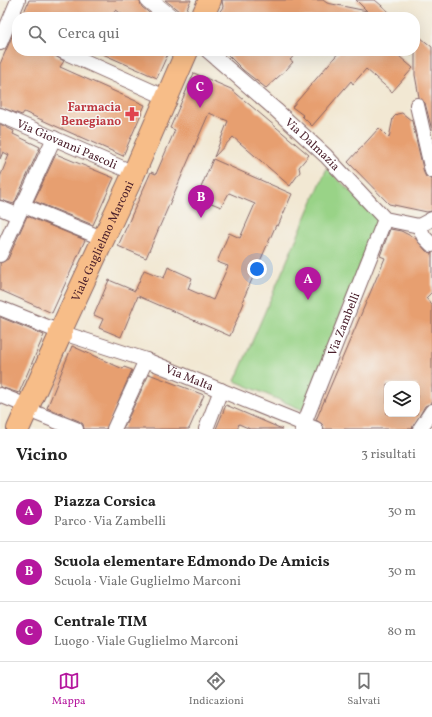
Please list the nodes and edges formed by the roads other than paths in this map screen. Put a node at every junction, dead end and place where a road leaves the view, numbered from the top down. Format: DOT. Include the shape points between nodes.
graph roads {
  1 [pos="18,0"];
  2 [pos="149,0"];
  3 [pos="210,0"];
  4 [pos="14,12"];
  5 [pos="164,12"];
  6 [pos="204,12"];
  7 [pos="12,16"];
  8 [pos="8,27"];
  9 [pos="0,43"];
  10 [pos="73,56"];
  11 [pos="185,56"];
  12 [pos="214,56"];
  13 [pos="167,98"];
  14 [pos="417,105"];
  15 [pos="0,115"];
  16 [pos="54,138"];
  17 [pos="432,171"];
  18 [pos="134,173"];
  19 [pos="0,208"];
  20 [pos="20,210"];
  21 [pos="385,218"];
  22 [pos="432,219"];
  23 [pos="419,226"];
  24 [pos="104,239"];
  25 [pos="432,246"];
  26 [pos="0,255"];
  27 [pos="0,308"];
  28 [pos="60,332"];
  29 [pos="146,360"];
  30 [pos="221,390"];
  31 [pos="0,395"];
  32 [pos="27,406"];
  33 [pos="432,411"];
  34 [pos="307,427"];
  35 [pos="18,429"];
  36 [pos="76,429"];
  37 [pos="114,429"];
  38 [pos="206,429"];
  39 [pos="420,429"];
  1 -- 4 [label="street"];
  2 -- 5 [label="street"];
  3 -- 6 [label="main road"];
  7 -- 8 [label="street"];
  8 -- 9 [label="street"];
  10 -- 13 [label="street"];
  11 -- 13 [label="main road, Viale Guglielmo Marconi"];
  12 -- 21 [label="street, Via Dalmazia" via="320,151"];
  13 -- 18 [label="main road, Viale Guglielmo Marconi"];
  14 -- 17 [label="street"];
  15 -- 16 [label="street, Via Giovanni Pascoli"];
  16 -- 18 [label="street, Via Giovanni Pascoli"];
  16 -- 20 [label="street"];
  18 -- 24 [label="main road, Viale Guglielmo Marconi"];
  19 -- 20 [label="street"];
  20 -- 24 [label="street"];
  20 -- 26 [label="street"];
  21 -- 23 [label="street"];
  21 -- 34 [label="street, Via Zambelli"];
  22 -- 23 [label="street"];
  23 -- 25 [label="street"];
  24 -- 28 [label="main road, Viale Guglielmo Marconi"];
  27 -- 28 [label="street, Via Malta"];
  28 -- 29 [label="street, Via Malta"];
  28 -- 32 [label="main road, Viale Guglielmo Marconi"];
  29 -- 30 [label="street, Via Malta"];
  29 -- 37 [label="street"];
  30 -- 34 [label="street, Via Malta"];
  30 -- 38 [label="street"];
  31 -- 32 [label="street"];
  32 -- 35 [label="main road, Viale Guglielmo Marconi"];
  32 -- 36 [label="street" via="28,410"];
  33 -- 39 [label="street"];
}
